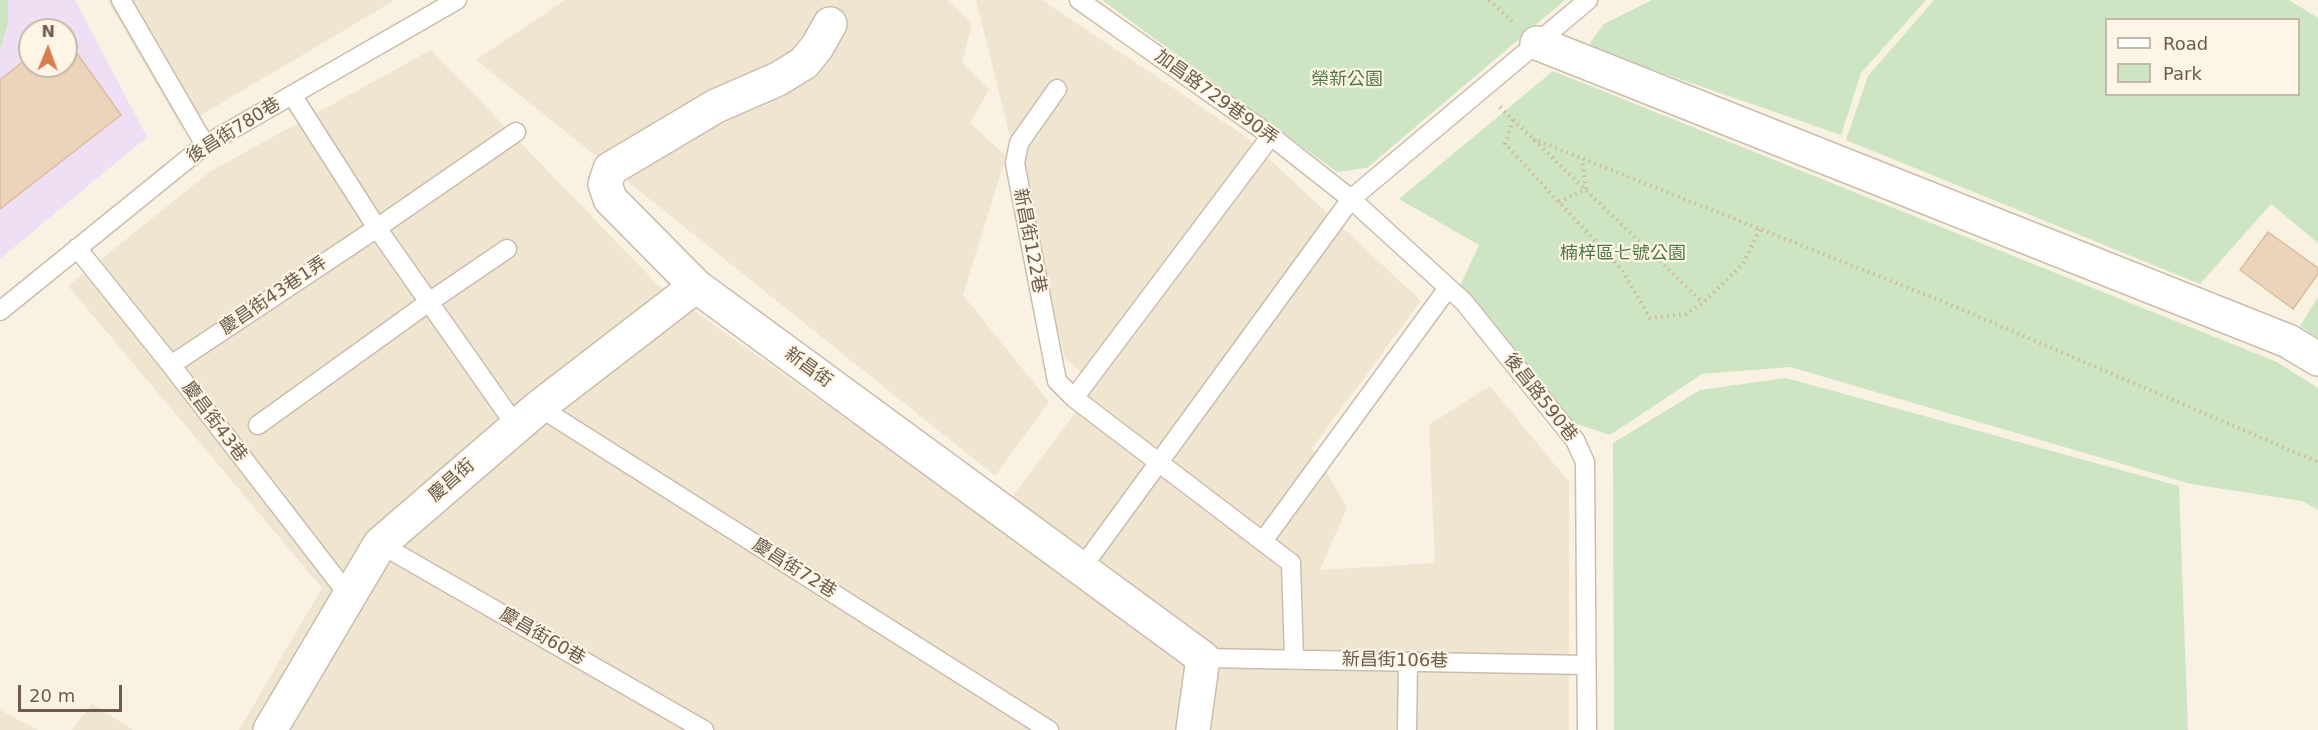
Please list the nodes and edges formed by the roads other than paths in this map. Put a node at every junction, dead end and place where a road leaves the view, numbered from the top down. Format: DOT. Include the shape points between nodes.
graph roads {
  1 [pos="122,0"];
  2 [pos="457,0"];
  3 [pos="1079,0"];
  4 [pos="1588,0"];
  5 [pos="830,24"];
  6 [pos="1537,43"];
  7 [pos="1057,89"];
  8 [pos="292,95"];
  9 [pos="516,132"];
  10 [pos="1271,136"];
  11 [pos="205,145"];
  12 [pos="1351,199"];
  13 [pos="377,228"];
  14 [pos="77,248"];
  15 [pos="507,249"];
  16 [pos="696,286"];
  17 [pos="1448,288"];
  18 [pos="429,302"];
  19 [pos="0,311"];
  20 [pos="2318,359"];
  21 [pos="171,365"];
  22 [pos="1074,398"];
  23 [pos="528,417"];
  24 [pos="258,425"];
  25 [pos="1158,462"];
  26 [pos="1263,541"];
  27 [pos="380,544"];
  28 [pos="1081,569"];
  29 [pos="350,597"];
  30 [pos="1203,658"];
  31 [pos="1294,659"];
  32 [pos="1408,662"];
  33 [pos="1587,665"];
  34 [pos="277,727"];
  35 [pos="704,730"];
  36 [pos="1049,730"];
  37 [pos="1193,730"];
  38 [pos="1407,730"];
  39 [pos="1587,730"];
  1 -- 11 [label="lane"];
  2 -- 8 [label="lane, 後昌街780巷"];
  3 -- 10 [label="lane, 加昌路729巷90弄"];
  4 -- 6 [label="lane"];
  5 -- 16 [label="street, 新昌街" via="804,63 716,106 610,169 605,184 610,199"];
  6 -- 12 [label="lane"];
  6 -- 20 [label="street" via="2288,341"];
  7 -- 22 [label="lane, 新昌街122巷" via="1019,143 1015,163 1054,372 1057,381"];
  8 -- 11 [label="lane, 後昌街780巷"];
  8 -- 13 [label="lane"];
  9 -- 13 [label="lane, 慶昌街43巷1弄"];
  10 -- 12 [label="lane, 加昌路729巷90弄"];
  10 -- 22 [label="lane"];
  11 -- 14 [label="lane, 後昌街780巷"];
  12 -- 17 [label="lane, 後昌路590巷"];
  12 -- 25 [label="lane"];
  13 -- 18 [label="lane"];
  13 -- 21 [label="lane, 慶昌街43巷1弄"];
  14 -- 19 [label="lane, 後昌街780巷"];
  14 -- 21 [label="lane, 慶昌街43巷"];
  15 -- 18 [label="lane"];
  16 -- 23 [label="street, 慶昌街"];
  16 -- 28 [label="street, 新昌街"];
  17 -- 26 [label="lane"];
  17 -- 33 [label="lane, 後昌路590巷" via="1464,302 1575,440 1585,462"];
  18 -- 23 [label="lane"];
  18 -- 24 [label="lane"];
  21 -- 29 [label="lane, 慶昌街43巷"];
  22 -- 25 [label="lane, 新昌街122巷"];
  23 -- 27 [label="street, 慶昌街"];
  23 -- 36 [label="lane, 慶昌街72巷"];
  25 -- 26 [label="lane, 新昌街122巷"];
  25 -- 28 [label="lane"];
  26 -- 31 [label="lane, 新昌街122巷" via="1291,563"];
  27 -- 29 [label="street, 慶昌街"];
  27 -- 35 [label="lane, 慶昌街60巷"];
  28 -- 30 [label="street, 新昌街"];
  29 -- 34 [label="street, 慶昌街"];
  30 -- 31 [label="lane, 新昌街106巷"];
  30 -- 37 [label="street"];
  31 -- 32 [label="lane, 新昌街106巷"];
  32 -- 33 [label="lane, 新昌街106巷"];
  32 -- 38 [label="lane"];
  33 -- 39 [label="lane, 後昌路590巷"];
}
